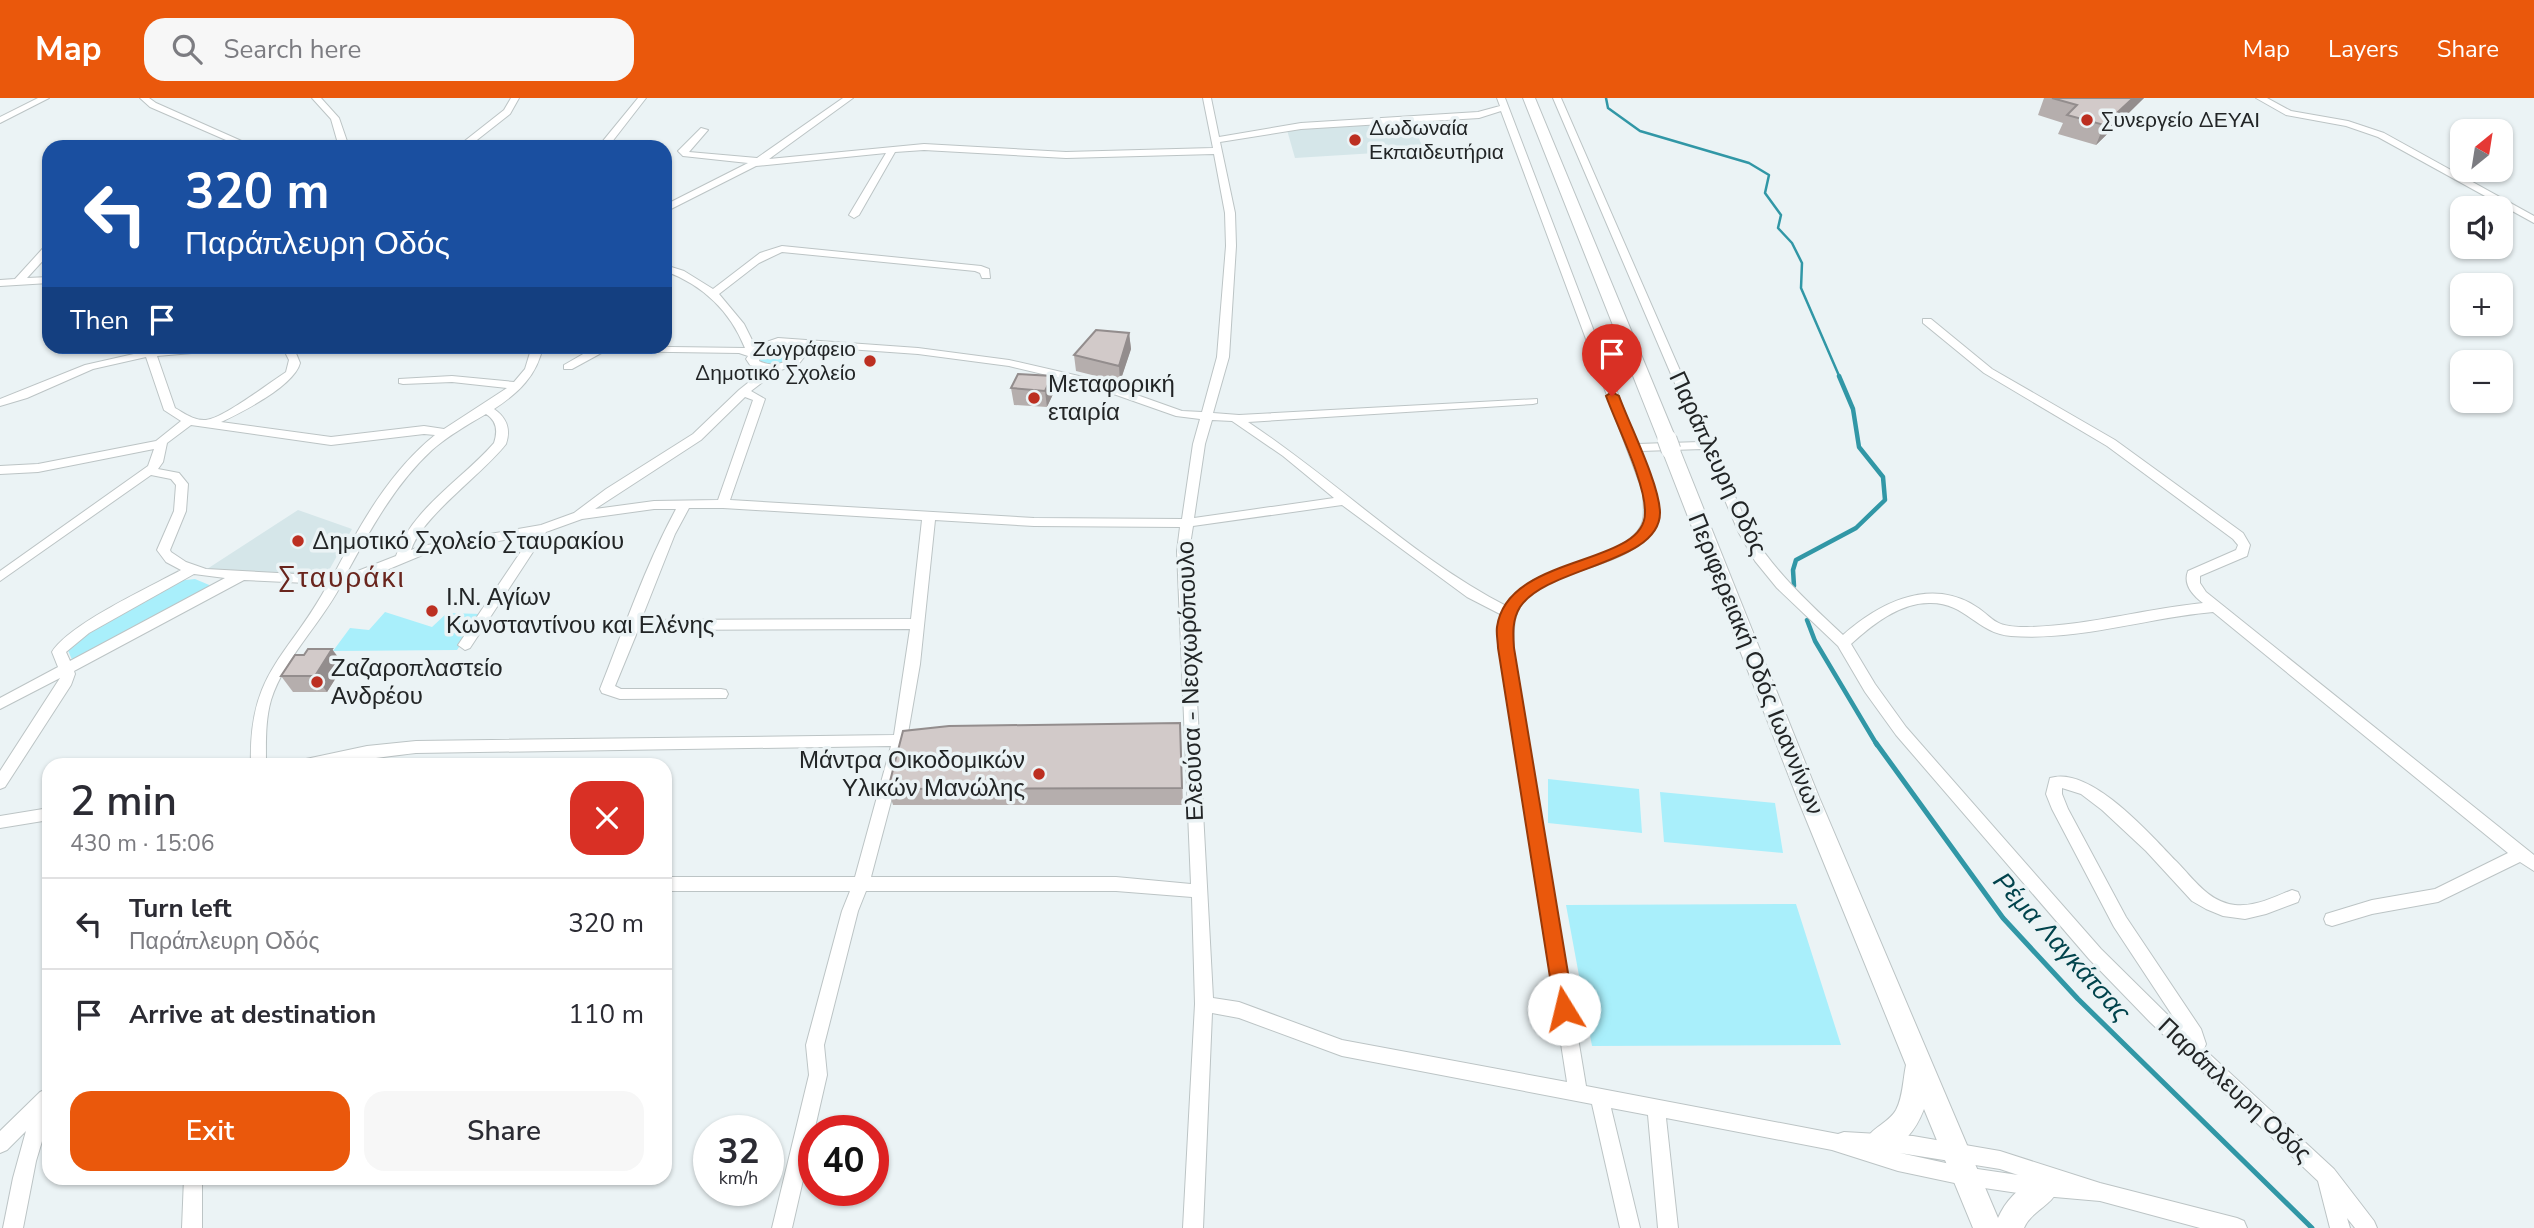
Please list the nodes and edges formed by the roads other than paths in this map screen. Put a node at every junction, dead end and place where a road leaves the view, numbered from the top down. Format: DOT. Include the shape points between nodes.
graph roads {
  1 [pos="45,98"];
  2 [pos="144,98"];
  3 [pos="316,98"];
  4 [pos="514,98"];
  5 [pos="642,98"];
  6 [pos="849,98"];
  7 [pos="1207,98"];
  8 [pos="1529,98"];
  9 [pos="1557,98"];
  10 [pos="2260,98"];
  11 [pos="1503,103"];
  12 [pos="0,120"];
  13 [pos="704,130"];
  14 [pos="230,139"];
  15 [pos="342,140"];
  16 [pos="471,140"];
  17 [pos="609,140"];
  18 [pos="1216,146"];
  19 [pos="892,149"];
  20 [pos="757,162"];
  21 [pos="672,205"];
  22 [pos="854,215"];
  23 [pos="2534,220"];
  24 [pos="42,256"];
  25 [pos="672,271"];
  26 [pos="986,276"];
  27 [pos="42,280"];
  28 [pos="19,281"];
  29 [pos="0,283"];
  30 [pos="714,293"];
  31 [pos="1927,321"];
  32 [pos="741,329"];
  33 [pos="778,341"];
  34 [pos="793,342"];
  35 [pos="836,346"];
  36 [pos="672,348"];
  37 [pos="141,354"];
  38 [pos="154,354"];
  39 [pos="291,354"];
  40 [pos="536,354"];
  41 [pos="592,354"];
  42 [pos="801,357"];
  43 [pos="753,358"];
  44 [pos="568,367"];
  45 [pos="774,368"];
  46 [pos="403,381"];
  47 [pos="516,386"];
  48 [pos="743,392"];
  49 [pos="1533,401"];
  50 [pos="0,403"];
  51 [pos="484,408"];
  52 [pos="1207,416"];
  53 [pos="1237,419"];
  54 [pos="189,421"];
  55 [pos="208,424"];
  56 [pos="444,433"];
  57 [pos="160,444"];
  58 [pos="1707,445"];
  59 [pos="1631,448"];
  60 [pos="0,470"];
  61 [pos="149,471"];
  62 [pos="1343,500"];
  63 [pos="685,504"];
  64 [pos="723,504"];
  65 [pos="578,516"];
  66 [pos="929,517"];
  67 [pos="1186,523"];
  68 [pos="542,529"];
  69 [pos="402,556"];
  70 [pos="191,570"];
  71 [pos="240,575"];
  72 [pos="0,577"];
  73 [pos="334,583"];
  74 [pos="2214,607"];
  75 [pos="1509,613"];
  76 [pos="917,624"];
  77 [pos="632,625"];
  78 [pos="1843,643"];
  79 [pos="465,645"];
  80 [pos="67,668"];
  81 [pos="721,694"];
  82 [pos="0,704"];
  83 [pos="940,735"];
  84 [pos="900,740"];
  85 [pos="259,758"];
  86 [pos="339,758"];
  87 [pos="0,783"];
  88 [pos="42,815"];
  89 [pos="0,822"];
  90 [pos="2527,859"];
  91 [pos="861,883"];
  92 [pos="672,884"];
  93 [pos="1198,891"];
  94 [pos="2292,897"];
  95 [pos="2332,919"];
  96 [pos="1204,1004"];
  97 [pos="2194,1052"];
  98 [pos="1919,1068"];
  99 [pos="1578,1092"];
  100 [pos="1599,1096"];
  101 [pos="42,1102"];
  102 [pos="1656,1107"];
  103 [pos="42,1116"];
  104 [pos="1832,1141"];
  105 [pos="1879,1142"];
  106 [pos="0,1144"];
  107 [pos="1955,1152"];
  108 [pos="2327,1177"];
  109 [pos="1966,1178"];
  110 [pos="193,1185"];
  111 [pos="2045,1188"];
  112 [pos="2100,1192"];
  113 [pos="13,1228"];
  114 [pos="192,1228"];
  115 [pos="782,1228"];
  116 [pos="1193,1228"];
  117 [pos="1630,1228"];
  118 [pos="1668,1228"];
  119 [pos="1988,1228"];
  120 [pos="2009,1228"];
  121 [pos="2237,1228"];
  122 [pos="2340,1228"];
  123 [pos="2367,1228"];
  1 -- 12 [label="street"];
  2 -- 14 [label="street"];
  3 -- 15 [label="street" via="337,122"];
  4 -- 16 [label="street" via="508,112"];
  5 -- 17 [label="street"];
  6 -- 20 [label="street"];
  7 -- 18 [label="street, Ελεούσα - Νεοχωρόπουλο"];
  8 -- 98 [label="highway, Περιφερειακή Οδός Ιωαννίνων"];
  9 -- 58 [label="street, Παράπλευρη Οδός"];
  10 -- 23 [label="street" via="2289,113 2381,135"];
  11 -- 18 [label="street" via="1479,115 1301,126"];
  11 -- 59 [label="street"];
  13 -- 20 [label="street" via="685,148 686,154"];
  18 -- 19 [label="street" via="1066,155"];
  18 -- 52 [label="street, Ελεούσα - Νεοχωρόπουλο" via="1228,200 1231,246 1223,357"];
  19 -- 20 [label="street"];
  19 -- 22 [label="street"];
  20 -- 21 [label="street"];
  24 -- 28 [label="street"];
  25 -- 30 [label="street"];
  26 -- 30 [label="street" via="978,268 782,249 766,254"];
  27 -- 28 [label="street"];
  28 -- 29 [label="street"];
  30 -- 32 [label="street"];
  31 -- 74 [label="street" via="1988,371 2111,443 2238,536 2244,545 2242,553 2192,576 2197,591"];
  32 -- 33 [label="street"];
  32 -- 43 [label="street"];
  33 -- 34 [label="street"];
  33 -- 43 [label="street" via="762,345"];
  34 -- 35 [label="street"];
  34 -- 42 [label="street" via="802,348"];
  35 -- 42 [label="street"];
  35 -- 52 [label="street" via="939,354 1037,369 1116,389 1180,414"];
  36 -- 43 [label="street" via="740,350"];
  37 -- 50 [label="street" via="87,367"];
  38 -- 54 [label="street" via="170,410"];
  39 -- 55 [label="street" via="294,368 289,376"];
  40 -- 47 [label="street" via="531,369"];
  41 -- 44 [label="street"];
  42 -- 45 [label="street"];
  43 -- 45 [label="street"];
  43 -- 48 [label="street"];
  45 -- 48 [label="street"];
  46 -- 47 [label="street" via="452,379"];
  47 -- 51 [label="street"];
  48 -- 64 [label="street" via="760,399"];
  48 -- 65 [label="street" via="697,437"];
  49 -- 53 [label="street"];
  51 -- 56 [label="street"];
  51 -- 69 [label="street" via="501,422 500,444 430,515 402,549"];
  52 -- 53 [label="street"];
  52 -- 67 [label="street, Ελεούσα - Νεοχωρόπουλο"];
  53 -- 62 [label="street"];
  54 -- 55 [label="street"];
  54 -- 57 [label="street"];
  55 -- 56 [label="street" via="331,441 424,430"];
  56 -- 73 [label="street" via="405,472"];
  57 -- 60 [label="street" via="38,468"];
  57 -- 61 [label="street" via="156,465"];
  58 -- 59 [label="street"];
  58 -- 78 [label="street, Παράπλευρη Οδός" via="1760,558"];
  59 -- 75 [label="street" via="1652,507 1651,523 1644,534 1621,550 1533,585"];
  61 -- 70 [label="street" via="172,475 181,482 180,511 163,550"];
  61 -- 72 [label="street"];
  62 -- 67 [label="street"];
  62 -- 75 [label="street" via="1472,594"];
  63 -- 64 [label="street"];
  63 -- 65 [label="street"];
  63 -- 77 [label="street"];
  64 -- 66 [label="street"];
  65 -- 68 [label="street"];
  66 -- 67 [label="street"];
  66 -- 76 [label="street"];
  67 -- 93 [label="street, Ελεούσα - Νεοχωρόπουλο" via="1185,731"];
  68 -- 69 [label="street"];
  68 -- 79 [label="street"];
  69 -- 73 [label="street" via="367,575"];
  70 -- 71 [label="street"];
  70 -- 80 [label="street" via="73,638 59,652"];
  71 -- 73 [label="street"];
  71 -- 80 [label="street"];
  73 -- 85 [label="street" via="278,667 259,723"];
  74 -- 78 [label="street" via="2051,631 1996,628 1961,604 1927,599 1887,609"];
  74 -- 90 [label="street"];
  75 -- 99 [label="street" via="1506,648"];
  76 -- 77 [label="street"];
  76 -- 84 [label="street"];
  77 -- 81 [label="street" via="608,691"];
  78 -- 97 [label="street, Παράπλευρη Οδός" via="1901,731 2095,954"];
  80 -- 82 [label="street"];
  80 -- 87 [label="street" via="63,687"];
  83 -- 84 [label="street"];
  84 -- 86 [label="street" via="416,747"];
  84 -- 91 [label="street"];
  88 -- 89 [label="street"];
  90 -- 95 [label="street" via="2426,899"];
  91 -- 92 [label="street"];
  91 -- 93 [label="street" via="1116,884"];
  91 -- 115 [label="street" via="815,1045 818,1076"];
  93 -- 96 [label="street, Ελεούσα - Νεοχωρόπουλο"];
  94 -- 97 [label="street" via="2249,914 2213,905 2198,896 2099,797 2070,782 2055,782 2060,809 2120,922 2196,1035"];
  96 -- 99 [label="street" via="1239,1010 1342,1048"];
  96 -- 116 [label="street, Ελεούσα - Νεοχωρόπουλο"];
  97 -- 108 [label="street, Παράπλευρη Οδός"];
  98 -- 105 [label="highway" via="1909,1115 1893,1135"];
  98 -- 107 [label="highway, Περιφερειακή Οδός Ιωαννίνων"];
  99 -- 100 [label="street"];
  100 -- 102 [label="street"];
  100 -- 117 [label="street"];
  101 -- 106 [label="street"];
  102 -- 104 [label="street"];
  102 -- 118 [label="street"];
  103 -- 113 [label="street"];
  104 -- 105 [label="street"];
  104 -- 109 [label="street" via="1892,1162"];
  105 -- 107 [label="street"];
  107 -- 109 [label="highway, Περιφερειακή Οδός Ιωαννίνων"];
  107 -- 112 [label="street" via="2034,1169"];
  108 -- 122 [label="street, Παράπλευρη Οδός"];
  108 -- 123 [label="street, Παράπλευρη Οδός"];
  109 -- 111 [label="street"];
  109 -- 119 [label="highway, Περιφερειακή Οδός Ιωαννίνων"];
  110 -- 114 [label="street"];
  111 -- 112 [label="street"];
  111 -- 120 [label="highway" via="2016,1211"];
  112 -- 121 [label="street"];
}
